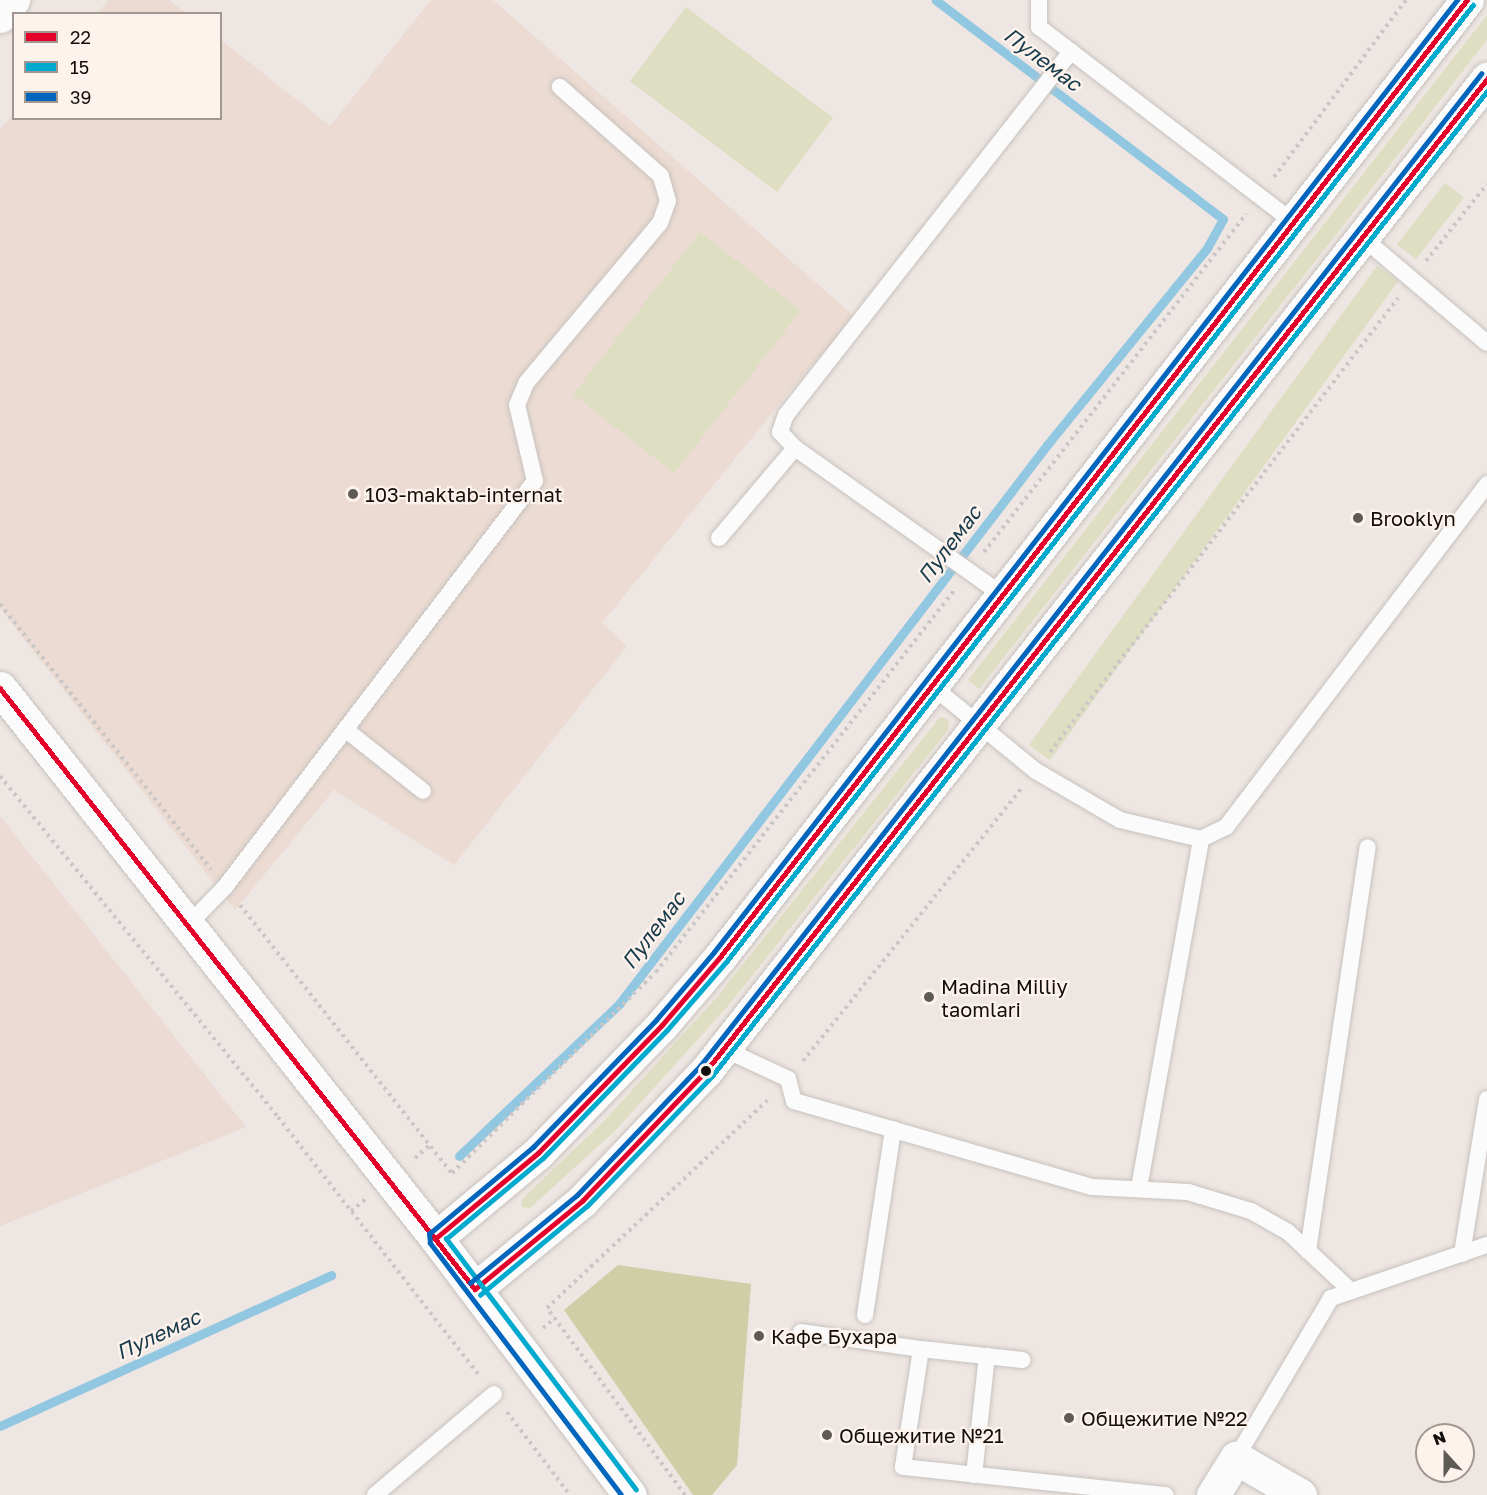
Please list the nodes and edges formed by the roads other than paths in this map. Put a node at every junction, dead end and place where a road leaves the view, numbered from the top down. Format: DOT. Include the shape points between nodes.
graph roads {
  1 [pos="13,0"];
  2 [pos="1039,0"];
  3 [pos="1467,0"];
  4 [pos="0,16"];
  5 [pos="1071,52"];
  6 [pos="1487,79"];
  7 [pos="560,87"];
  8 [pos="1294,223"];
  9 [pos="1363,238"];
  10 [pos="1487,343"];
  11 [pos="795,448"];
  12 [pos="1487,484"];
  13 [pos="719,538"];
  14 [pos="1003,595"];
  15 [pos="932,686"];
  16 [pos="0,688"];
  17 [pos="981,725"];
  18 [pos="346,730"];
  19 [pos="423,790"];
  20 [pos="1201,839"];
  21 [pos="1368,847"];
  22 [pos="188,926"];
  23 [pos="724,1049"];
  24 [pos="1487,1099"];
  25 [pos="893,1129"];
  26 [pos="1139,1188"];
  27 [pos="436,1238"];
  28 [pos="1487,1245"];
  29 [pos="1308,1251"];
  30 [pos="1462,1254"];
  31 [pos="475,1289"];
  32 [pos="1351,1291"];
  33 [pos="865,1315"];
  34 [pos="801,1332"];
  35 [pos="921,1349"];
  36 [pos="987,1356"];
  37 [pos="1022,1360"];
  38 [pos="494,1394"];
  39 [pos="1236,1458"];
  40 [pos="974,1475"];
  41 [pos="1077,1490"];
  42 [pos="375,1495"];
  43 [pos="630,1495"];
  44 [pos="1166,1495"];
  45 [pos="1213,1495"];
  46 [pos="1300,1495"];
  1 -- 4 [label="main road"];
  2 -- 5 [label="lane" via="1039,27"];
  3 -- 8 [label="main road"];
  5 -- 8 [label="lane"];
  5 -- 11 [label="lane" via="786,415 780,432"];
  6 -- 9 [label="main road"];
  7 -- 18 [label="lane" via="661,176 668,201 660,223 527,382 517,405 535,481"];
  8 -- 14 [label="main road"];
  9 -- 10 [label="lane"];
  9 -- 17 [label="main road"];
  11 -- 13 [label="lane"];
  11 -- 14 [label="lane"];
  12 -- 20 [label="lane" via="1226,827"];
  14 -- 15 [label="main road"];
  15 -- 17 [label="lane"];
  15 -- 27 [label="main road" via="662,1025 538,1152"];
  16 -- 22 [label="main road"];
  17 -- 20 [label="lane" via="1036,771 1120,820"];
  17 -- 23 [label="main road"];
  18 -- 19 [label="lane"];
  18 -- 22 [label="lane" via="225,887"];
  20 -- 26 [label="lane"];
  21 -- 29 [label="lane"];
  22 -- 27 [label="main road"];
  23 -- 25 [label="lane" via="788,1079 794,1101"];
  23 -- 31 [label="main road" via="657,1126 590,1192"];
  24 -- 30 [label="lane"];
  25 -- 26 [label="lane" via="1092,1186"];
  25 -- 33 [label="lane"];
  26 -- 29 [label="lane" via="1188,1192 1251,1210 1288,1232"];
  27 -- 31 [label="main road"];
  28 -- 30 [label="lane"];
  29 -- 32 [label="lane"];
  30 -- 32 [label="lane"];
  31 -- 43 [label="main road"];
  32 -- 39 [label="lane" via="1331,1298"];
  34 -- 35 [label="lane"];
  35 -- 36 [label="lane"];
  35 -- 40 [label="lane" via="903,1467"];
  36 -- 37 [label="lane"];
  36 -- 40 [label="lane"];
  38 -- 42 [label="lane"];
  39 -- 45 [label="main road"];
  39 -- 46 [label="main road"];
  40 -- 41 [label="lane"];
  41 -- 44 [label="lane"];
}
